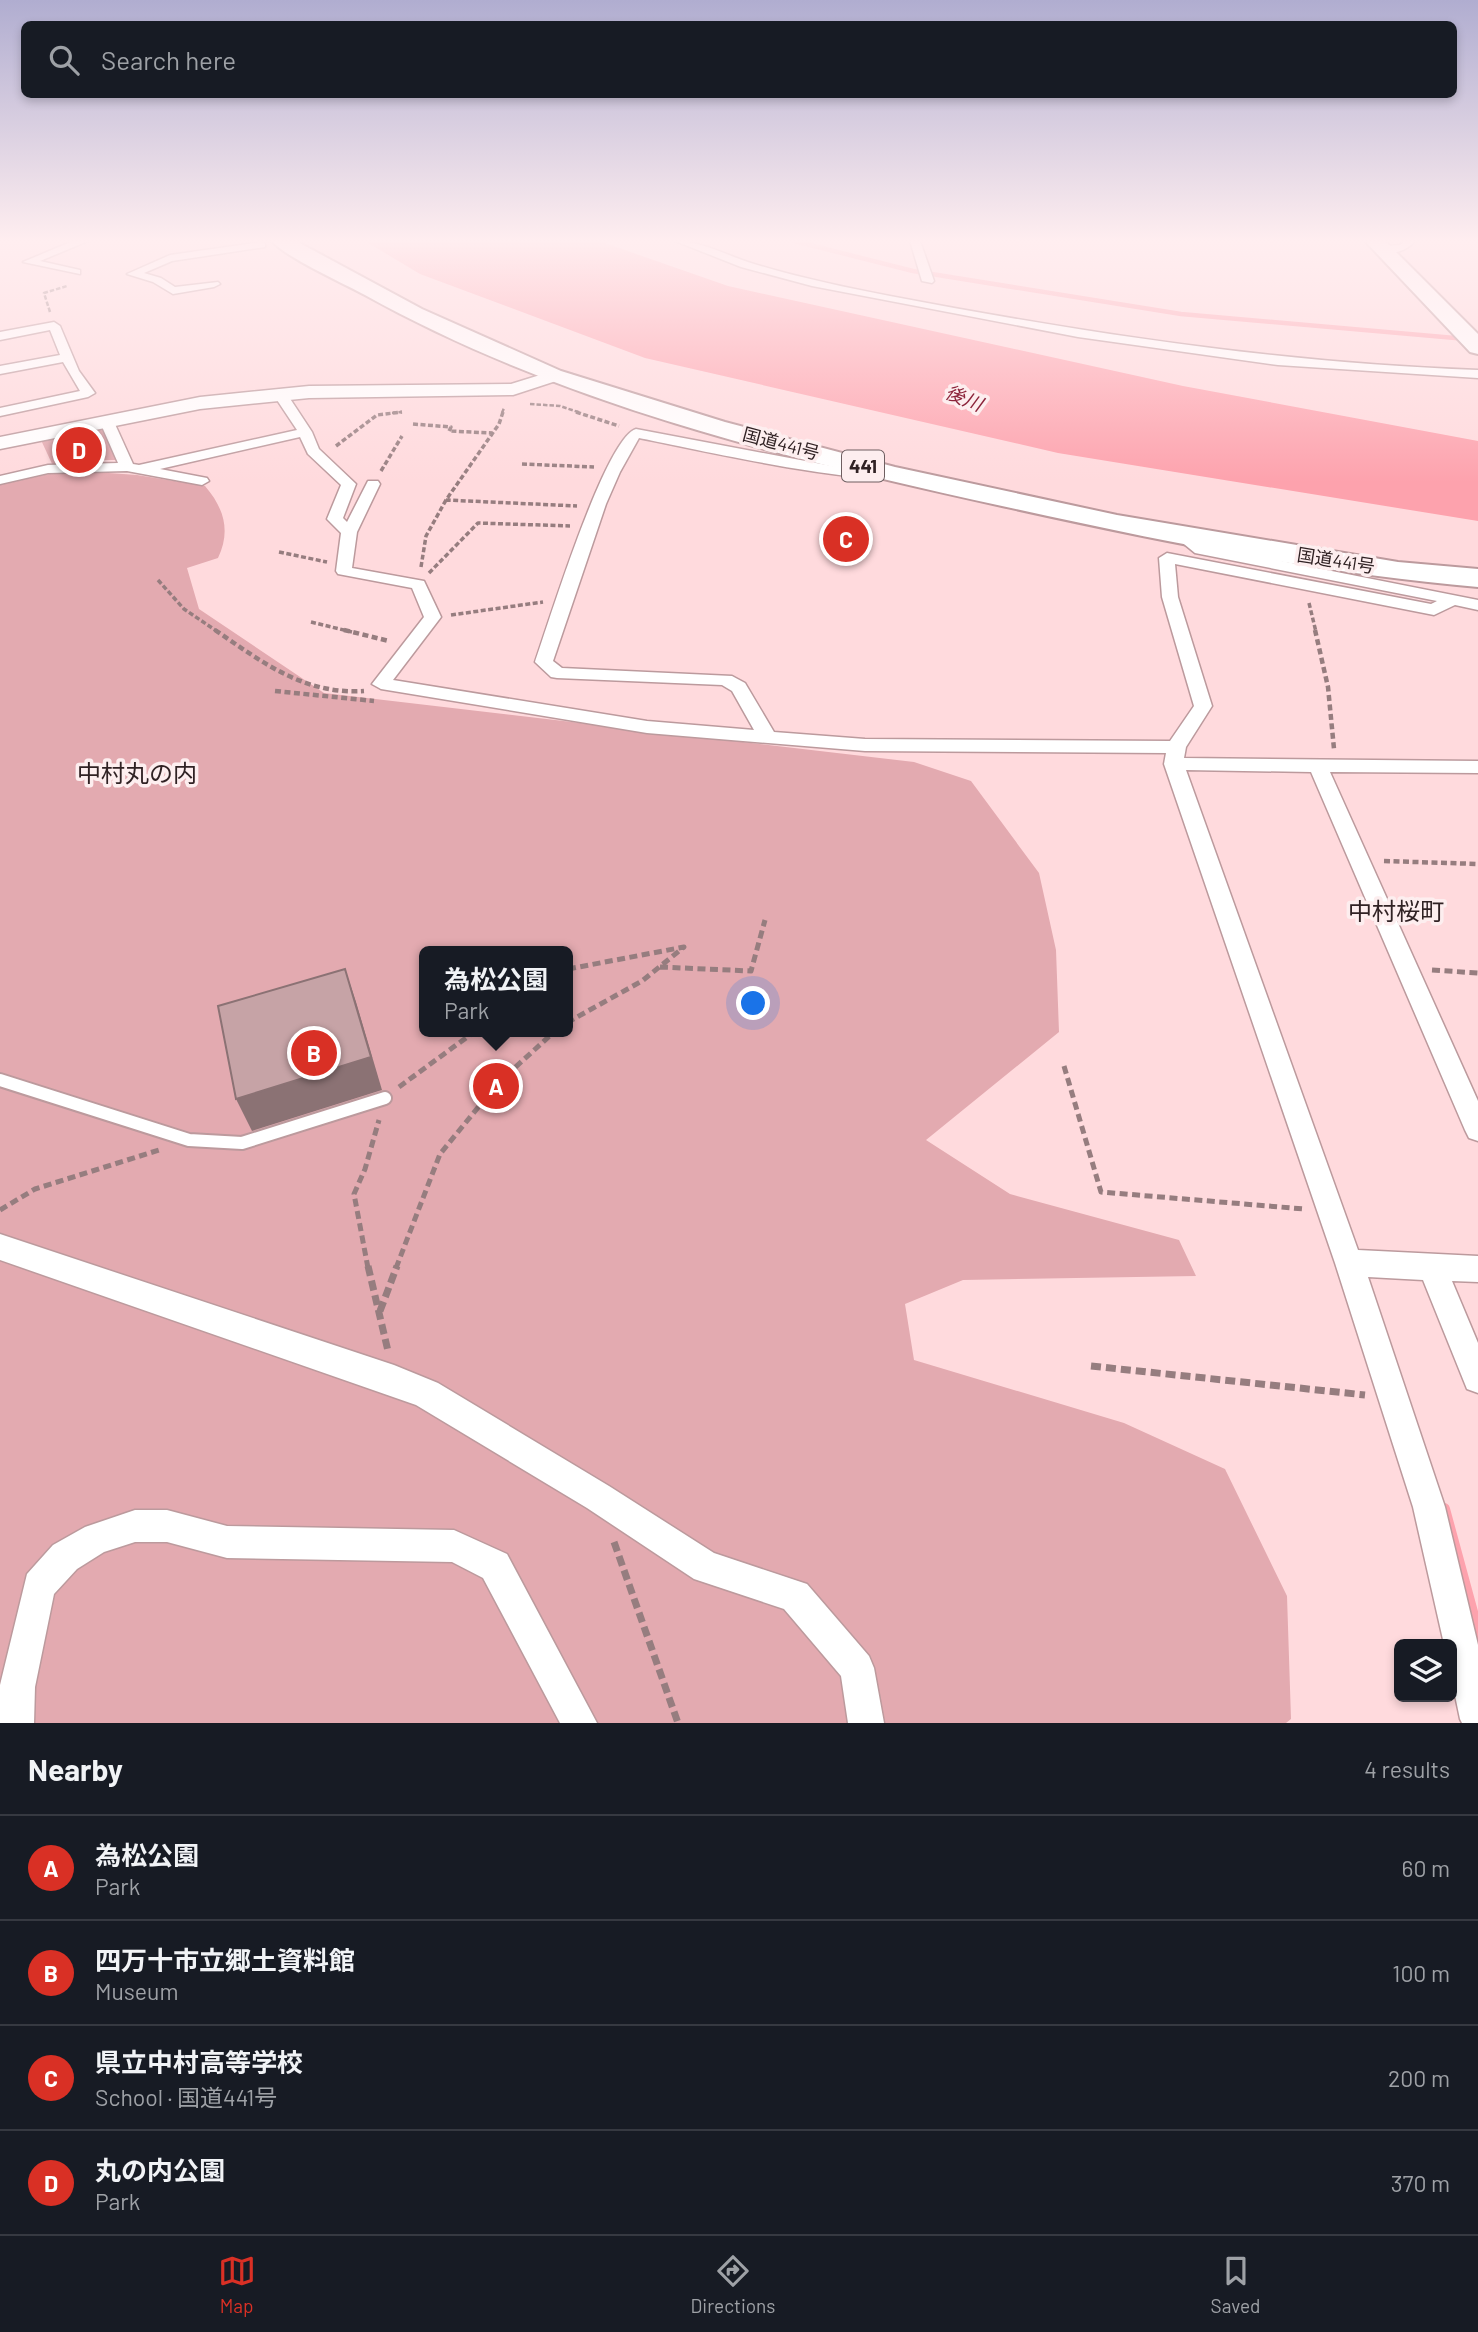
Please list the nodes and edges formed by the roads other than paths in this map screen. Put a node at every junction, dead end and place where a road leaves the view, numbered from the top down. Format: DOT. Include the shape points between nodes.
graph roads {
  1 [pos="431,321"];
  2 [pos="1006,321"];
  3 [pos="1453,321"];
  4 [pos="0,336"];
  5 [pos="1478,347"];
  6 [pos="67,357"];
  7 [pos="0,370"];
  8 [pos="1478,374"];
  9 [pos="553,376"];
  10 [pos="280,394"];
  11 [pos="0,412"];
  12 [pos="107,422"];
  13 [pos="305,432"];
  14 [pos="0,443"];
  15 [pos="131,468"];
  16 [pos="892,474"];
  17 [pos="0,480"];
  18 [pos="202,481"];
  19 [pos="373,484"];
  20 [pos="349,532"];
  21 [pos="1181,535"];
  22 [pos="1478,578"];
  23 [pos="1452,599"];
  24 [pos="1478,605"];
  25 [pos="768,737"];
  26 [pos="1175,755"];
  27 [pos="1327,765"];
  28 [pos="1478,767"];
  29 [pos="0,1080"];
  30 [pos="386,1098"];
  31 [pos="1478,1130"];
  32 [pos="0,1247"];
  33 [pos="1349,1263"];
  34 [pos="1432,1267"];
  35 [pos="1478,1269"];
  36 [pos="1478,1378"];
  37 [pos="1478,1719"];
  38 [pos="16,1723"];
  39 [pos="579,1723"];
  40 [pos="866,1723"];
  1 -- 9 [label="highway, 国道441号 / 441"];
  2 -- 8 [label="street" via="1181,350"];
  3 -- 5 [label="highway"];
  4 -- 6 [label="street" via="54,326"];
  6 -- 7 [label="street"];
  6 -- 11 [label="street" via="88,393"];
  9 -- 10 [label="street" via="513,389"];
  9 -- 16 [label="highway, 国道441号 / 441" via="716,427"];
  10 -- 12 [label="street" via="200,403"];
  10 -- 13 [label="street"];
  12 -- 14 [label="street"];
  12 -- 15 [label="street"];
  13 -- 15 [label="street"];
  13 -- 20 [label="street" via="313,451 349,484 335,519"];
  15 -- 17 [label="street" via="48,469"];
  15 -- 18 [label="street"];
  16 -- 21 [label="highway, 国道441号 / 441"];
  16 -- 25 [label="street" via="853,474 636,433 626,441 544,662 557,673 726,680 739,687"];
  19 -- 20 [label="street"];
  20 -- 25 [label="street" via="344,571 418,584 433,617 382,684 647,727"];
  21 -- 22 [label="highway, 国道441号 / 441" via="1398,571"];
  21 -- 23 [label="street" via="1201,550"];
  23 -- 24 [label="street"];
  23 -- 26 [label="street" via="1434,610 1167,558 1170,597 1203,706"];
  25 -- 26 [label="street" via="865,745"];
  26 -- 27 [label="street"];
  26 -- 33 [label="street"];
  27 -- 28 [label="street"];
  27 -- 31 [label="street" via="1359,859"];
  29 -- 30 [label="lane" via="189,1140 242,1143"];
  32 -- 40 [label="street" via="428,1394 706,1566 795,1596 856,1668"];
  33 -- 34 [label="street"];
  33 -- 37 [label="street" via="1429,1507"];
  34 -- 35 [label="street"];
  34 -- 36 [label="street"];
  38 -- 39 [label="street" via="18,1687 39,1586 65,1557 96,1538 135,1526 167,1526 227,1542 454,1546 495,1566"];
}
